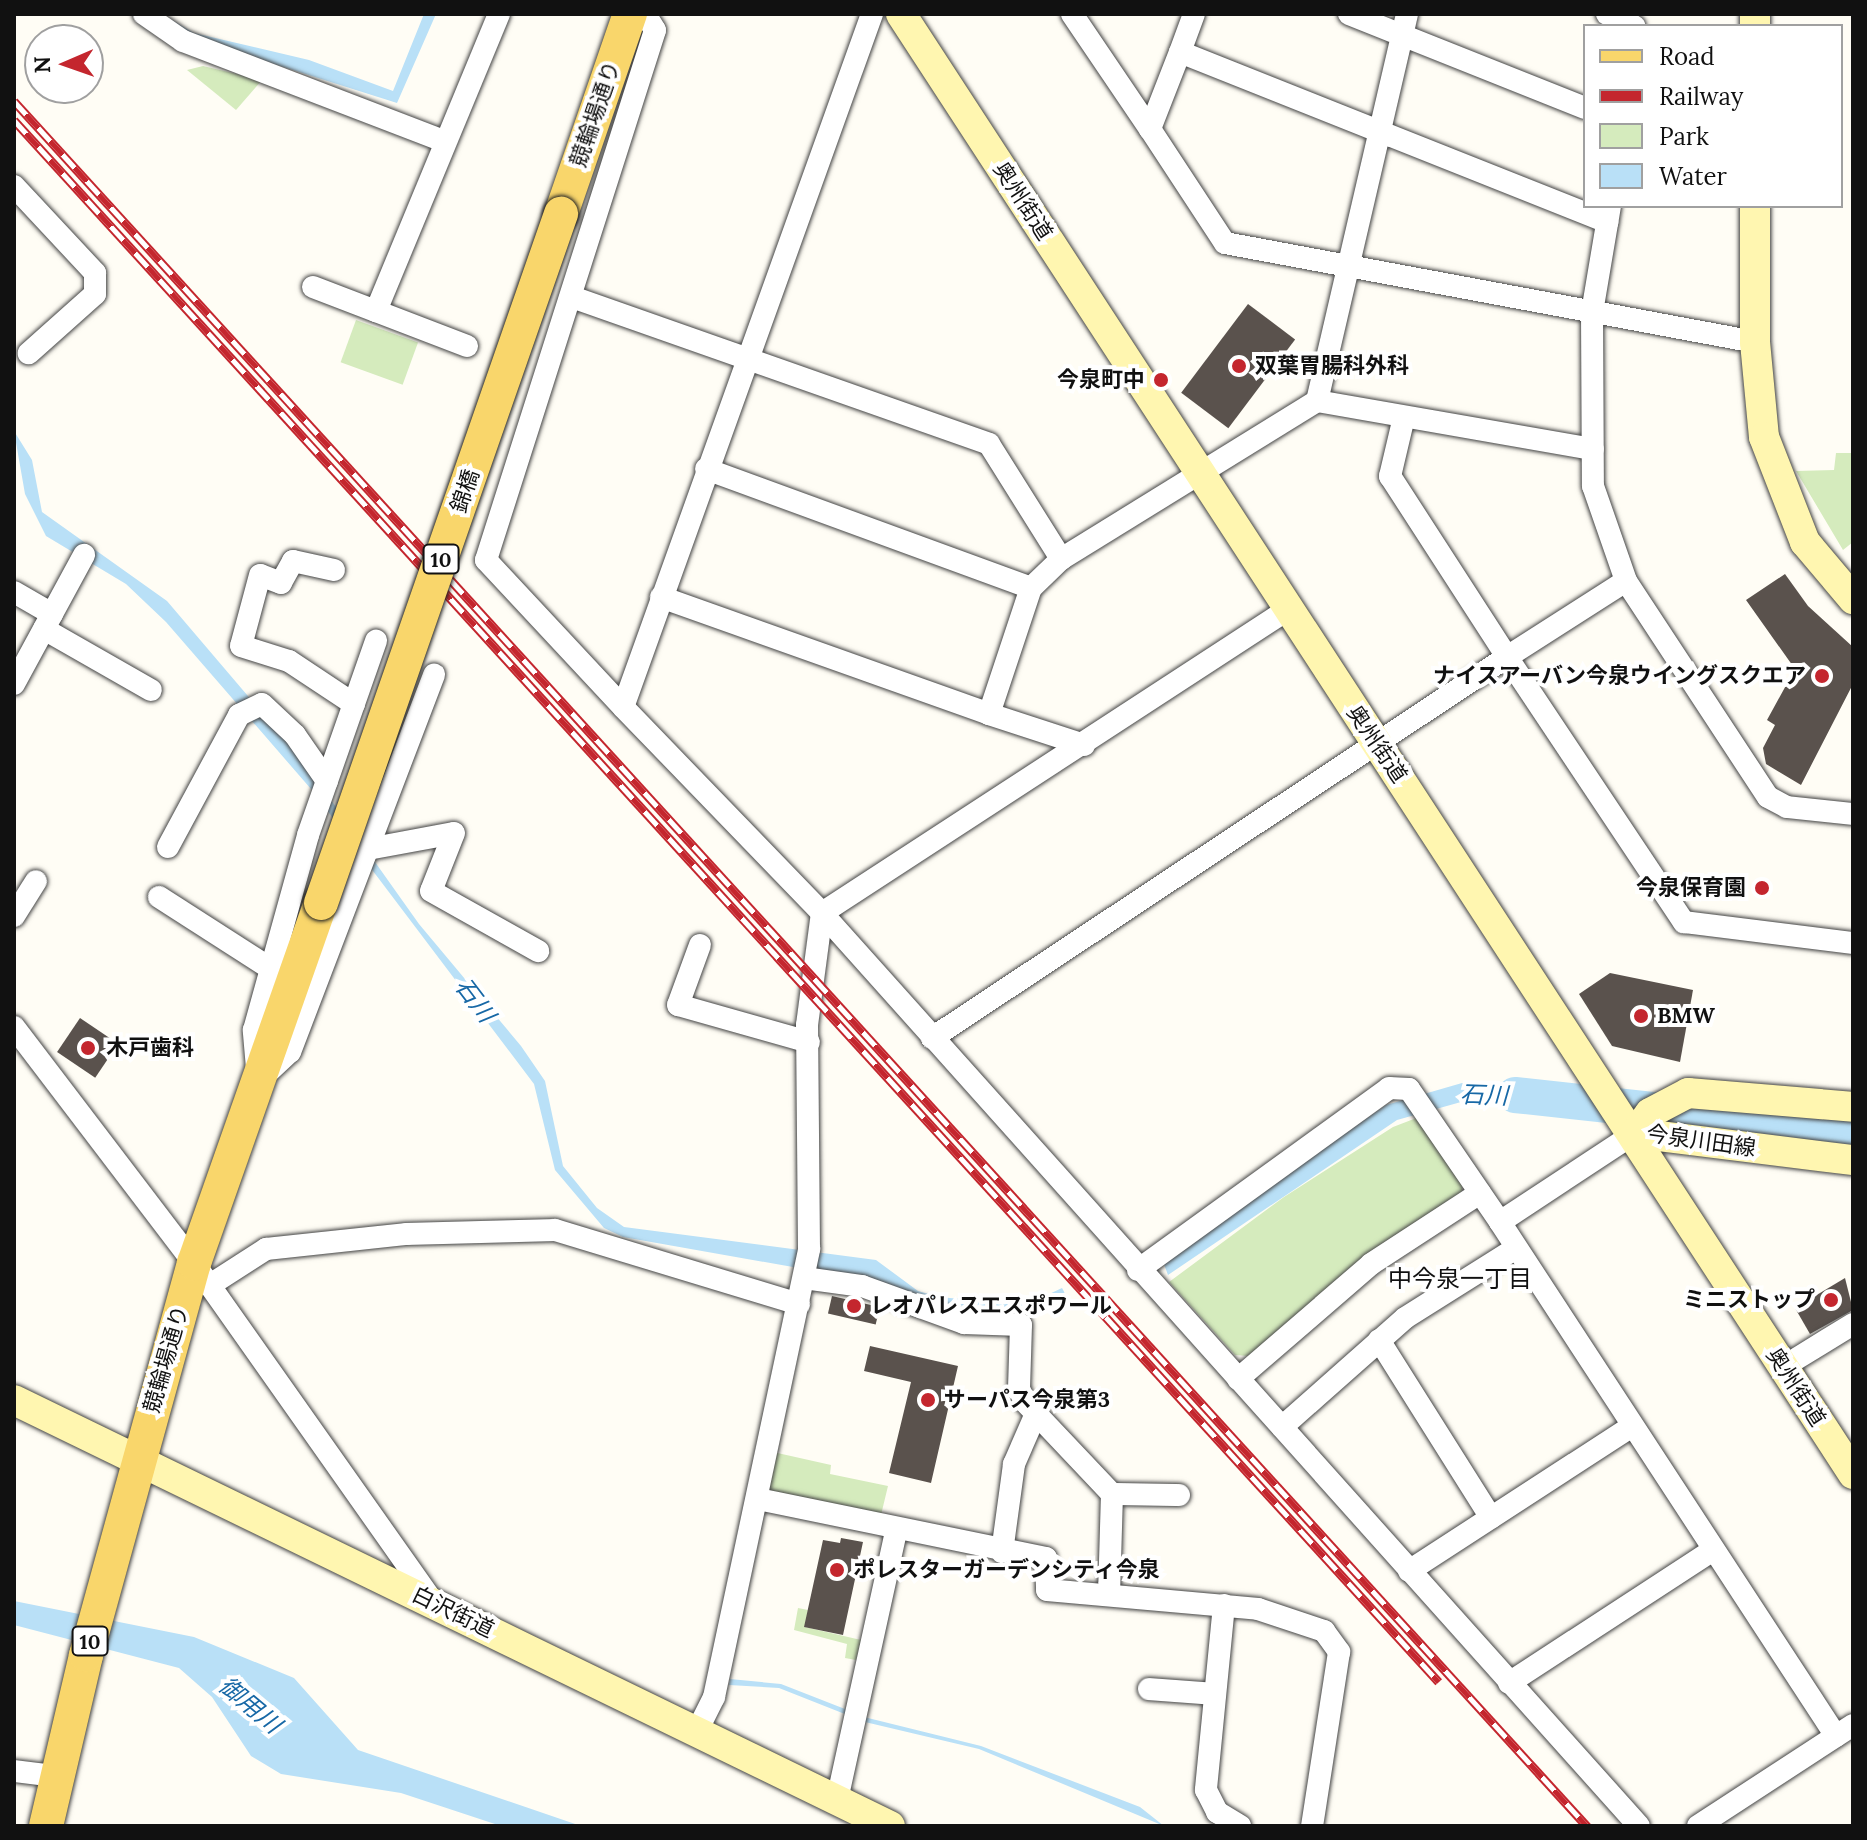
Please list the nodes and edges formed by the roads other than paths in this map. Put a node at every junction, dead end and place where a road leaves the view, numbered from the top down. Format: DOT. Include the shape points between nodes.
graph roads {
  1 [pos="499,14"];
  2 [pos="630,14"];
  3 [pos="645,14"];
  4 [pos="872,14"];
  5 [pos="901,14"];
  6 [pos="1072,14"];
  7 [pos="1194,14"];
  8 [pos="1349,14"];
  9 [pos="1407,14"];
  10 [pos="1607,14"];
  11 [pos="149,16"];
  12 [pos="1630,24"];
  13 [pos="1402,36"];
  14 [pos="1180,52"];
  15 [pos="1583,107"];
  16 [pos="1150,129"];
  17 [pos="1380,131"];
  18 [pos="444,141"];
  19 [pos="14,186"];
  20 [pos="1583,205"];
  21 [pos="1755,208"];
  22 [pos="561,214"];
  23 [pos="1608,214"];
  24 [pos="1347,266"];
  25 [pos="313,287"];
  26 [pos="572,297"];
  27 [pos="376,311"];
  28 [pos="1592,312"];
  29 [pos="1755,342"];
  30 [pos="467,346"];
  31 [pos="29,353"];
  32 [pos="746,359"];
  33 [pos="1317,401"];
  34 [pos="1404,417"];
  35 [pos="1593,449"];
  36 [pos="706,469"];
  37 [pos="1201,476"];
  38 [pos="84,555"];
  39 [pos="1061,559"];
  40 [pos="334,570"];
  41 [pos="1626,581"];
  42 [pos="1031,588"];
  43 [pos="14,592"];
  44 [pos="661,597"];
  45 [pos="1853,599"];
  46 [pos="1287,610"];
  47 [pos="48,621"];
  48 [pos="376,641"];
  49 [pos="1507,657"];
  50 [pos="434,675"];
  51 [pos="14,684"];
  52 [pos="151,690"];
  53 [pos="354,704"];
  54 [pos="623,707"];
  55 [pos="989,714"];
  56 [pos="1376,743"];
  57 [pos="1084,745"];
  58 [pos="327,781"];
  59 [pos="1853,814"];
  60 [pos="168,847"];
  61 [pos="368,849"];
  62 [pos="36,881"];
  63 [pos="159,897"];
  64 [pos="321,903"];
  65 [pos="822,913"];
  66 [pos="14,916"];
  67 [pos="1853,943"];
  68 [pos="700,945"];
  69 [pos="538,951"];
  70 [pos="271,969"];
  71 [pos="14,1027"];
  72 [pos="932,1038"];
  73 [pos="809,1042"];
  74 [pos="258,1081"];
  75 [pos="1853,1107"];
  76 [pos="1635,1133"];
  77 [pos="1853,1160"];
  78 [pos="1480,1193"];
  79 [pos="1500,1222"];
  80 [pos="1516,1248"];
  81 [pos="1138,1270"];
  82 [pos="202,1274"];
  83 [pos="804,1278"];
  84 [pos="799,1304"];
  85 [pos="1853,1324"];
  86 [pos="1379,1340"];
  87 [pos="1783,1367"];
  88 [pos="1238,1379"];
  89 [pos="14,1400"];
  90 [pos="1034,1418"];
  91 [pos="1632,1426"];
  92 [pos="1282,1427"];
  93 [pos="138,1457"];
  94 [pos="1853,1474"];
  95 [pos="1112,1494"];
  96 [pos="1179,1495"];
  97 [pos="758,1499"];
  98 [pos="1491,1518"];
  99 [pos="896,1531"];
  100 [pos="1713,1550"];
  101 [pos="1002,1552"];
  102 [pos="1409,1571"];
  103 [pos="1109,1595"];
  104 [pos="432,1601"];
  105 [pos="1224,1605"];
  106 [pos="1509,1683"];
  107 [pos="1149,1689"];
  108 [pos="1215,1694"];
  109 [pos="1847,1732"];
  110 [pos="696,1733"];
  111 [pos="14,1771"];
  112 [pos="55,1776"];
  113 [pos="837,1800"];
  114 [pos="46,1826"];
  115 [pos="890,1826"];
  116 [pos="1240,1826"];
  117 [pos="1312,1826"];
  118 [pos="1639,1826"];
  119 [pos="1698,1826"];
  1 -- 18 [label="street"];
  2 -- 22 [label="main road, 競輪場通り / 10"];
  3 -- 26 [label="street" via="655,30"];
  4 -- 32 [label="street"];
  5 -- 37 [label="street, 奥州街道"];
  6 -- 16 [label="street"];
  7 -- 14 [label="street"];
  8 -- 13 [label="street"];
  9 -- 13 [label="street"];
  10 -- 12 [label="street"];
  11 -- 18 [label="street" via="183,41"];
  13 -- 15 [label="street"];
  13 -- 17 [label="street"];
  14 -- 16 [label="street"];
  14 -- 17 [label="street"];
  16 -- 24 [label="street" via="1225,243"];
  17 -- 20 [label="street"];
  17 -- 24 [label="street"];
  18 -- 27 [label="street"];
  19 -- 31 [label="street" via="95,273 95,294"];
  21 -- 29 [label="street"];
  22 -- 64 [label="main road, 錦橋 / 10, bridge"];
  23 -- 28 [label="street"];
  24 -- 28 [label="street"];
  24 -- 33 [label="street"];
  25 -- 27 [label="street"];
  26 -- 32 [label="street"];
  26 -- 54 [label="street" via="486,560"];
  27 -- 30 [label="street"];
  28 -- 29 [label="street"];
  28 -- 35 [label="street"];
  29 -- 45 [label="street" via="1764,437 1787,508 1805,542"];
  32 -- 36 [label="street"];
  32 -- 39 [label="street" via="989,444"];
  33 -- 34 [label="street"];
  33 -- 37 [label="street"];
  34 -- 35 [label="street"];
  34 -- 49 [label="street" via="1390,476"];
  35 -- 41 [label="street" via="1593,486"];
  36 -- 42 [label="street"];
  36 -- 44 [label="street"];
  37 -- 39 [label="street"];
  37 -- 46 [label="street, 奥州街道"];
  38 -- 47 [label="street"];
  39 -- 42 [label="street"];
  40 -- 53 [label="street" via="293,561 281,583 260,575 241,646 289,661"];
  41 -- 49 [label="street"];
  41 -- 59 [label="street" via="1768,797 1787,807"];
  42 -- 55 [label="street"];
  43 -- 47 [label="street"];
  44 -- 54 [label="street"];
  44 -- 55 [label="street"];
  46 -- 56 [label="street, 奥州街道"];
  46 -- 57 [label="street"];
  47 -- 51 [label="street"];
  47 -- 52 [label="street"];
  48 -- 53 [label="street"];
  49 -- 56 [label="street"];
  49 -- 67 [label="street" via="1684,922"];
  50 -- 61 [label="street"];
  53 -- 58 [label="street"];
  54 -- 65 [label="street"];
  55 -- 57 [label="street"];
  56 -- 72 [label="street"];
  56 -- 76 [label="street, 奥州街道"];
  57 -- 65 [label="street"];
  58 -- 60 [label="street" via="295,735 262,704 239,715"];
  58 -- 70 [label="street"];
  61 -- 69 [label="street" via="454,833 431,891"];
  61 -- 74 [label="street" via="290,1052"];
  62 -- 66 [label="street"];
  63 -- 70 [label="street"];
  64 -- 74 [label="main road, 競輪場通り / 10"];
  65 -- 72 [label="street"];
  65 -- 73 [label="street"];
  68 -- 73 [label="street" via="678,1005"];
  70 -- 74 [label="street" via="254,1030"];
  71 -- 82 [label="street"];
  72 -- 81 [label="street"];
  73 -- 83 [label="street"];
  74 -- 82 [label="main road, 競輪場通り / 10"];
  75 -- 76 [label="street, 今泉川田線" via="1688,1093 1650,1113"];
  76 -- 77 [label="street, 今泉川田線"];
  76 -- 79 [label="street"];
  76 -- 87 [label="street, 奥州街道"];
  78 -- 79 [label="street"];
  78 -- 81 [label="street" via="1409,1089 1389,1088"];
  78 -- 88 [label="street" via="1371,1264"];
  79 -- 80 [label="street"];
  80 -- 86 [label="street"];
  80 -- 91 [label="street"];
  81 -- 88 [label="street"];
  82 -- 84 [label="street" via="266,1249 407,1234 555,1230"];
  82 -- 93 [label="main road, 競輪場通り / 10"];
  82 -- 104 [label="street"];
  83 -- 84 [label="street"];
  83 -- 90 [label="street" via="862,1286 964,1323 1021,1325 1019,1389"];
  84 -- 97 [label="street"];
  85 -- 87 [label="street"];
  86 -- 92 [label="street"];
  86 -- 98 [label="street"];
  87 -- 94 [label="street, 奥州街道"];
  88 -- 92 [label="street"];
  89 -- 93 [label="street, 白沢街道"];
  90 -- 95 [label="street"];
  90 -- 101 [label="street" via="1014,1464"];
  91 -- 98 [label="street"];
  91 -- 100 [label="street"];
  92 -- 102 [label="street"];
  93 -- 104 [label="street, 白沢街道"];
  93 -- 112 [label="main road, 競輪場通り / 10"];
  95 -- 96 [label="street"];
  95 -- 103 [label="street"];
  97 -- 99 [label="street"];
  97 -- 110 [label="street" via="714,1697"];
  98 -- 102 [label="street"];
  99 -- 101 [label="street"];
  99 -- 113 [label="street"];
  100 -- 106 [label="street"];
  100 -- 109 [label="street"];
  101 -- 103 [label="street" via="1046,1558 1047,1590"];
  102 -- 106 [label="street"];
  103 -- 105 [label="street"];
  104 -- 110 [label="street, 白沢街道"];
  105 -- 108 [label="street"];
  105 -- 117 [label="street" via="1324,1631 1339,1652"];
  106 -- 118 [label="street"];
  107 -- 108 [label="street"];
  108 -- 116 [label="street" via="1206,1790 1217,1812"];
  109 -- 119 [label="street"];
  110 -- 113 [label="street, 白沢街道"];
  111 -- 112 [label="street"];
  112 -- 114 [label="main road, 競輪場通り / 10"];
  113 -- 115 [label="street, 白沢街道"];
}
